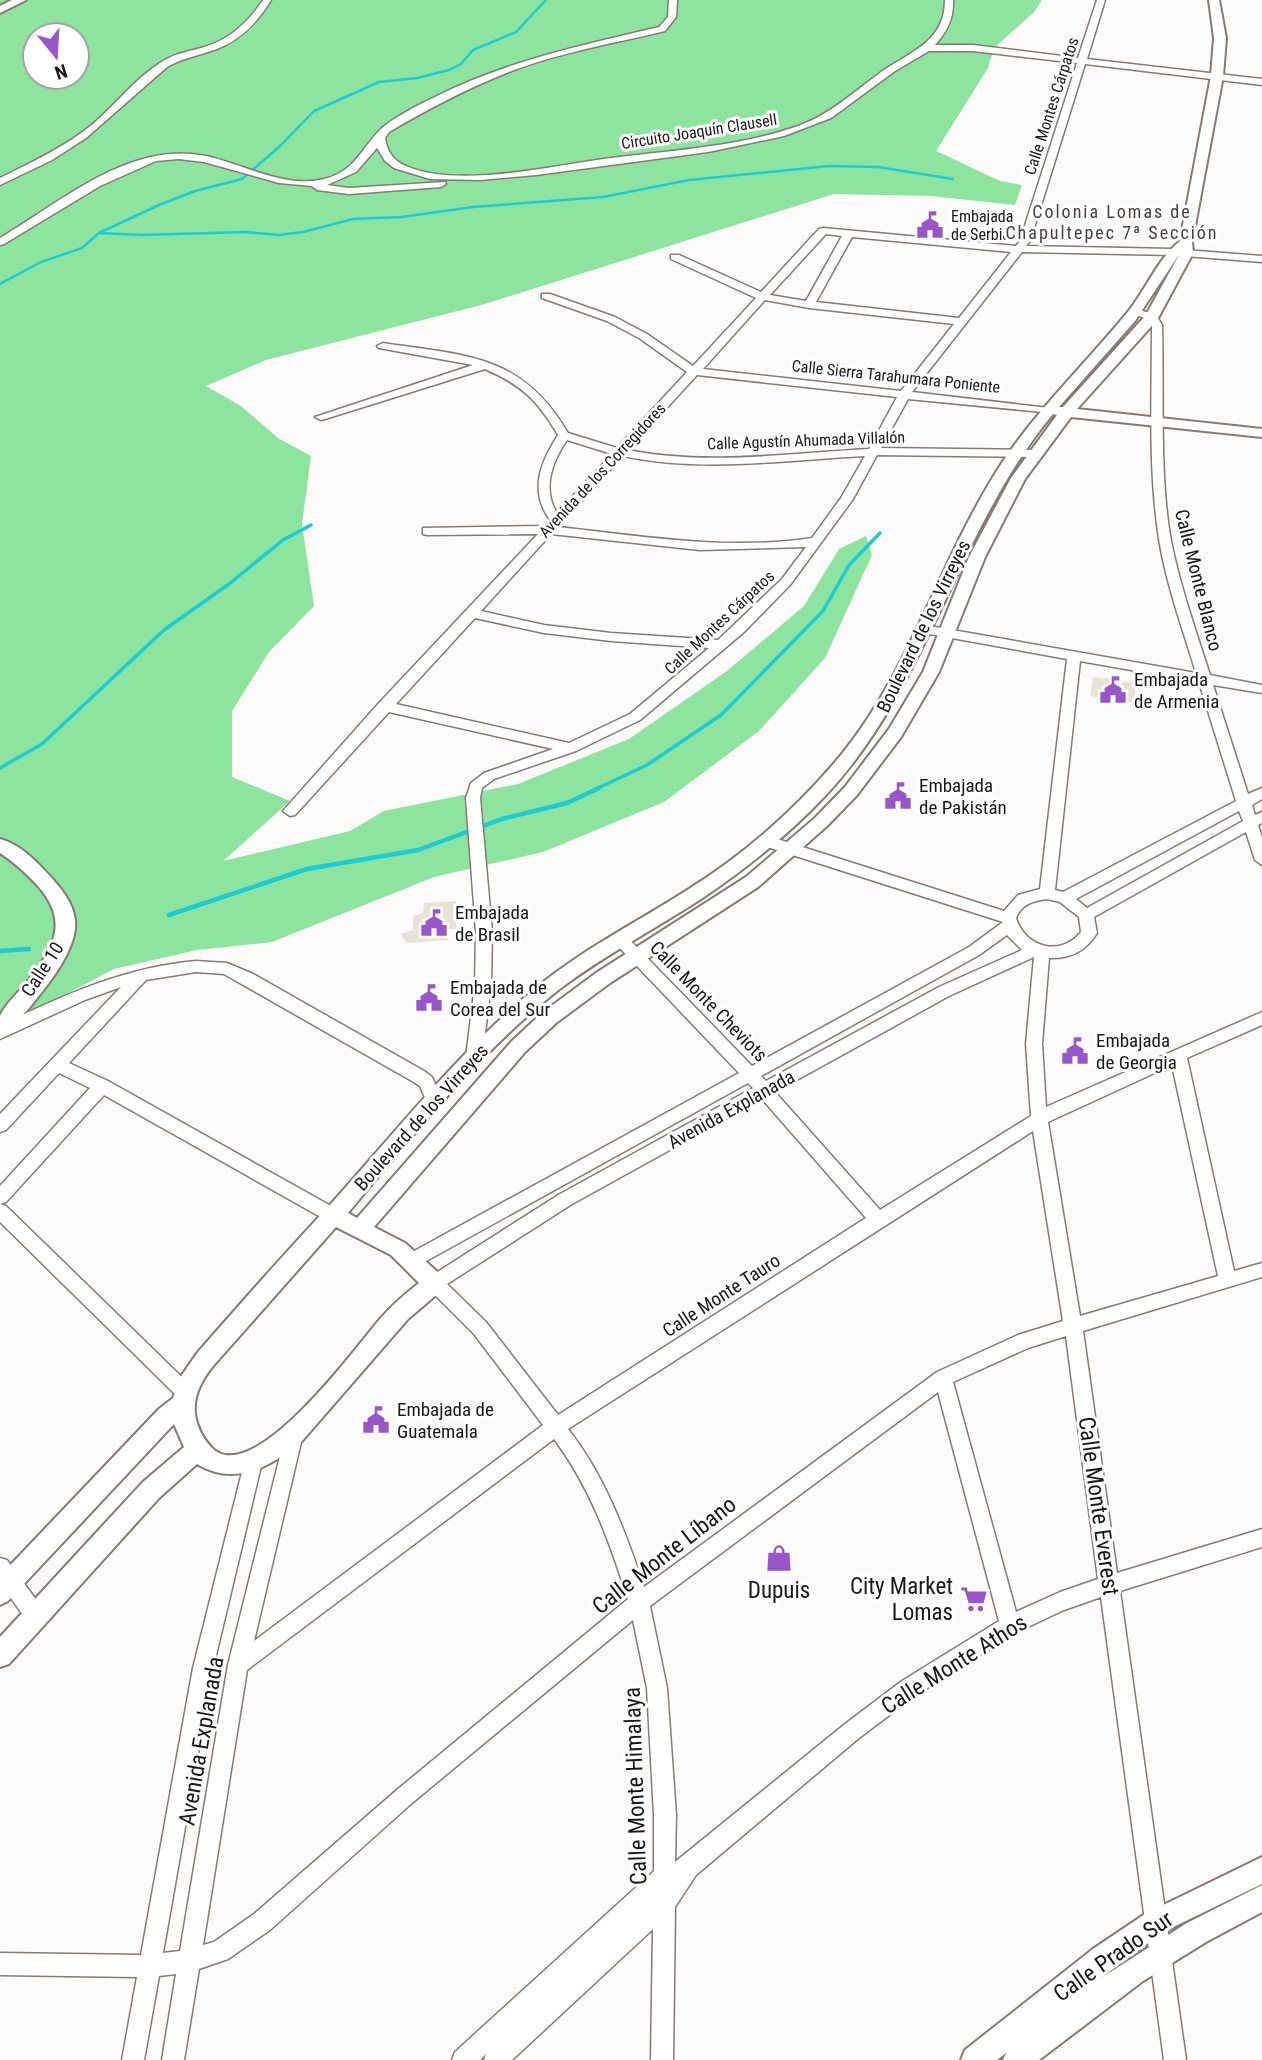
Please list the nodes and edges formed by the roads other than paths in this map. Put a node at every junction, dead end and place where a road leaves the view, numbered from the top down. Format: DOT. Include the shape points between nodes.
graph roads {
  1 [pos="6,0"];
  2 [pos="21,0"];
  3 [pos="267,0"];
  4 [pos="673,0"];
  5 [pos="949,0"];
  6 [pos="1101,0"];
  7 [pos="1214,0"];
  8 [pos="0,3"];
  9 [pos="0,10"];
  10 [pos="928,48"];
  11 [pos="1082,62"];
  12 [pos="1217,76"];
  13 [pos="1262,82"];
  14 [pos="380,138"];
  15 [pos="564,167"];
  16 [pos="0,182"];
  17 [pos="308,186"];
  18 [pos="849,232"];
  19 [pos="0,242"];
  20 [pos="1017,249"];
  21 [pos="1181,249"];
  22 [pos="675,257"];
  23 [pos="1262,258"];
  24 [pos="546,296"];
  25 [pos="762,298"];
  26 [pos="809,305"];
  27 [pos="1144,314"];
  28 [pos="961,321"];
  29 [pos="383,346"];
  30 [pos="487,365"];
  31 [pos="692,372"];
  32 [pos="904,395"];
  33 [pos="1058,411"];
  34 [pos="321,417"];
  35 [pos="1158,422"];
  36 [pos="1262,433"];
  37 [pos="564,435"];
  38 [pos="619,452"];
  39 [pos="871,452"];
  40 [pos="1017,453"];
  41 [pos="1035,454"];
  42 [pos="551,525"];
  43 [pos="427,531"];
  44 [pos="817,541"];
  45 [pos="472,613"];
  46 [pos="924,629"];
  47 [pos="948,633"];
  48 [pos="720,644"];
  49 [pos="1074,656"];
  50 [pos="1205,678"];
  51 [pos="1262,689"];
  52 [pos="384,706"];
  53 [pos="571,748"];
  54 [pos="1262,793"];
  55 [pos="1244,804"];
  56 [pos="290,811"];
  57 [pos="1256,821"];
  58 [pos="766,841"];
  59 [pos="0,845"];
  60 [pos="791,850"];
  61 [pos="1262,860"];
  62 [pos="1047,894"];
  63 [pos="1065,898"];
  64 [pos="1086,915"];
  65 [pos="1009,921"];
  66 [pos="620,939"];
  67 [pos="1039,951"];
  68 [pos="638,956"];
  69 [pos="141,976"];
  70 [pos="1262,1018"];
  71 [pos="0,1031"];
  72 [pos="1178,1054"];
  73 [pos="474,1058"];
  74 [pos="58,1065"];
  75 [pos="750,1074"];
  76 [pos="102,1086"];
  77 [pos="764,1090"];
  78 [pos="434,1100"];
  79 [pos="1039,1119"];
  80 [pos="0,1125"];
  81 [pos="0,1197"];
  82 [pos="0,1211"];
  83 [pos="332,1215"];
  84 [pos="877,1219"];
  85 [pos="360,1229"];
  86 [pos="413,1260"];
  87 [pos="1262,1270"];
  88 [pos="1227,1279"];
  89 [pos="434,1283"];
  90 [pos="1073,1326"];
  91 [pos="943,1378"];
  92 [pos="183,1398"];
  93 [pos="557,1426"];
  94 [pos="294,1434"];
  95 [pos="198,1449"];
  96 [pos="253,1462"];
  97 [pos="1262,1538"];
  98 [pos="3,1581"];
  99 [pos="1110,1585"];
  100 [pos="639,1602"];
  101 [pos="35,1615"];
  102 [pos="1010,1625"];
  103 [pos="0,1655"];
  104 [pos="238,1665"];
  105 [pos="688,1867"];
  106 [pos="1262,1870"];
  107 [pos="662,1878"];
  108 [pos="1262,1898"];
  109 [pos="665,1903"];
  110 [pos="1154,1923"];
  111 [pos="1158,1954"];
  112 [pos="188,1961"];
  113 [pos="0,1964"];
  114 [pos="149,1966"];
  115 [pos="134,2060"];
  116 [pos="173,2060"];
  117 [pos="463,2060"];
  118 [pos="495,2060"];
  119 [pos="662,2060"];
  120 [pos="975,2060"];
  121 [pos="1017,2060"];
  122 [pos="1175,2060"];
  1 -- 8 [label="street"];
  2 -- 9 [label="street"];
  3 -- 16 [label="street" via="255,21 230,40 176,57 93,128 54,155"];
  4 -- 14 [label="street" via="672,17 662,29 557,54 483,79 400,120"];
  5 -- 10 [label="street, Circuito Joaquín Clausell" via="944,27"];
  6 -- 11 [label="street, Calle Montes Cárpatos"];
  7 -- 12 [label="street, Boulevard de los Virreyes" via="1220,38"];
  10 -- 11 [label="street" via="974,48"];
  10 -- 15 [label="street, Circuito Joaquín Clausell" via="891,69 846,105 802,128 739,143"];
  11 -- 12 [label="street"];
  11 -- 20 [label="street, Calle Montes Cárpatos" via="1025,240"];
  12 -- 13 [label="street"];
  12 -- 21 [label="street, Boulevard de los Virreyes"];
  14 -- 15 [label="street, Circuito Joaquín Clausell" via="390,162 425,175 465,177"];
  14 -- 17 [label="street" via="346,175"];
  15 -- 17 [label="street, Circuito Joaquín Clausell" via="558,173 372,190"];
  17 -- 19 [label="street, Circuito Joaquín Clausell" via="199,157 158,158 125,169"];
  18 -- 20 [label="street"];
  18 -- 25 [label="street, Avenida de los Corregidores" via="827,230 820,234"];
  18 -- 26 [label="street"];
  20 -- 21 [label="street"];
  20 -- 28 [label="street, Calle Montes Cárpatos"];
  21 -- 23 [label="street"];
  21 -- 27 [label="street, Boulevard de los Virreyes"];
  22 -- 25 [label="street"];
  24 -- 31 [label="street" via="622,325"];
  25 -- 26 [label="street"];
  25 -- 31 [label="street, Avenida de los Corregidores"];
  26 -- 28 [label="street"];
  27 -- 33 [label="street, Boulevard de los Virreyes"];
  27 -- 35 [label="street, Calle Monte Blanco" via="1157,325"];
  28 -- 32 [label="street, Calle Montes Cárpatos"];
  29 -- 30 [label="street"];
  30 -- 34 [label="street"];
  30 -- 37 [label="street" via="539,394"];
  31 -- 32 [label="street, Calle Sierra Tarahumara Poniente"];
  31 -- 38 [label="street, Avenida de los Corregidores"];
  32 -- 33 [label="street, Calle Sierra Tarahumara Poniente"];
  32 -- 39 [label="street, Calle Montes Cárpatos"];
  33 -- 35 [label="street, Calle Sierra Tarahumara Poniente"];
  33 -- 40 [label="street, Boulevard de los Virreyes"];
  33 -- 41 [label="street, Boulevard de los Virreyes"];
  35 -- 36 [label="street, Calle Sierra Tarahumara Poniente"];
  35 -- 50 [label="street, Calle Monte Blanco" via="1166,541"];
  37 -- 38 [label="street, Calle Agustín Ahumada Villalón"];
  37 -- 42 [label="street" via="546,468 543,498"];
  38 -- 39 [label="street, Calle Agustín Ahumada Villalón" via="711,460"];
  38 -- 42 [label="street, Avenida de los Corregidores"];
  39 -- 40 [label="street, Calle Agustín Ahumada Villalón"];
  39 -- 44 [label="street, Calle Montes Cárpatos" via="847,499"];
  40 -- 41 [label="street, Calle Agustín Ahumada Villalón"];
  40 -- 46 [label="street, Boulevard de los Virreyes" via="958,553"];
  41 -- 47 [label="street, Boulevard de los Virreyes" via="977,557"];
  42 -- 43 [label="street"];
  42 -- 44 [label="street" via="700,546"];
  42 -- 45 [label="street, Avenida de los Corregidores"];
  44 -- 48 [label="street, Calle Montes Cárpatos" via="762,608"];
  45 -- 48 [label="street" via="558,631"];
  45 -- 52 [label="street, Avenida de los Corregidores"];
  46 -- 47 [label="street"];
  46 -- 58 [label="street, Boulevard de los Virreyes" via="889,700 853,752"];
  47 -- 49 [label="street"];
  47 -- 60 [label="street, Boulevard de los Virreyes" via="913,705 880,754 851,791"];
  48 -- 53 [label="street, Calle Montes Cárpatos" via="635,717"];
  49 -- 50 [label="street"];
  49 -- 62 [label="street"];
  50 -- 51 [label="street"];
  50 -- 55 [label="street, Calle Monte Blanco"];
  52 -- 53 [label="street"];
  52 -- 56 [label="street, Avenida de los Corregidores"];
  53 -- 73 [label="street, Calle Montes Cárpatos" via="489,776 476,786 473,798 484,932"];
  54 -- 55 [label="street"];
  55 -- 57 [label="street, Calle Monte Blanco"];
  55 -- 63 [label="street"];
  57 -- 61 [label="street, Calle Monte Blanco"];
  57 -- 64 [label="street"];
  58 -- 60 [label="street"];
  58 -- 66 [label="street, Boulevard de los Virreyes" via="683,902"];
  59 -- 71 [label="street, Calle 10" via="21,856 54,891 66,925 52,960"];
  60 -- 65 [label="street"];
  60 -- 68 [label="street, Boulevard de los Virreyes" via="741,890"];
  62 -- 63 [label="street"];
  62 -- 65 [label="street" via="1017,903"];
  63 -- 64 [label="street"];
  64 -- 67 [label="street" via="1089,933 1085,941 1067,952"];
  65 -- 67 [label="street" via="1021,941"];
  65 -- 75 [label="street, Avenida Explanada" via="974,951"];
  66 -- 68 [label="street, Calle Monte Cheviots"];
  66 -- 73 [label="street, Boulevard de los Virreyes" via="545,991"];
  67 -- 77 [label="street, Avenida Explanada" via="993,967"];
  67 -- 79 [label="street, Calle Monte Everest" via="1034,1044"];
  68 -- 75 [label="street, Calle Monte Cheviots"];
  68 -- 85 [label="street, Boulevard de los Virreyes" via="568,1002 518,1047"];
  69 -- 71 [label="street" via="69,1000"];
  69 -- 74 [label="street"];
  69 -- 78 [label="street" via="199,967 226,968 418,1076"];
  70 -- 72 [label="street, Calle Monte Tauro"];
  72 -- 79 [label="street, Calle Monte Tauro"];
  72 -- 88 [label="street"];
  73 -- 78 [label="street, Boulevard de los Virreyes"];
  74 -- 76 [label="street"];
  74 -- 80 [label="street"];
  75 -- 77 [label="street, Calle Monte Cheviots"];
  75 -- 86 [label="street, Avenida Explanada"];
  76 -- 81 [label="street"];
  76 -- 83 [label="street"];
  77 -- 84 [label="street, Calle Monte Cheviots"];
  77 -- 89 [label="street, Avenida Explanada" via="554,1207"];
  78 -- 83 [label="street, Boulevard de los Virreyes"];
  79 -- 84 [label="street, Calle Monte Tauro"];
  79 -- 90 [label="street, Calle Monte Everest"];
  82 -- 92 [label="street"];
  83 -- 85 [label="street"];
  83 -- 92 [label="street, Boulevard de los Virreyes" via="198,1369"];
  84 -- 93 [label="street, Calle Monte Tauro"];
  85 -- 86 [label="street"];
  86 -- 89 [label="street"];
  87 -- 88 [label="street, Calle Monte Líbano"];
  88 -- 90 [label="street, Calle Monte Líbano"];
  89 -- 93 [label="street, Calle Monte Himalaya" via="480,1328"];
  89 -- 94 [label="street" via="400,1312"];
  90 -- 91 [label="street, Calle Monte Líbano" via="1024,1341"];
  90 -- 99 [label="street, Calle Monte Everest"];
  91 -- 100 [label="street, Calle Monte Líbano"];
  91 -- 102 [label="street"];
  92 -- 95 [label="street" via="187,1430"];
  92 -- 98 [label="street"];
  93 -- 100 [label="street, Calle Monte Himalaya" via="598,1492"];
  93 -- 104 [label="street, Calle Monte Tauro"];
  94 -- 96 [label="street" via="274,1452"];
  94 -- 104 [label="street, Avenida Explanada"];
  95 -- 96 [label="street" via="212,1462 233,1466"];
  95 -- 101 [label="street" via="150,1490"];
  96 -- 114 [label="street, Avenida Explanada" via="203,1668"];
  97 -- 99 [label="street, Calle Monte Athos"];
  98 -- 101 [label="street"];
  99 -- 102 [label="street, Calle Monte Athos"];
  99 -- 110 [label="street, Calle Monte Everest"];
  100 -- 107 [label="street, Calle Monte Himalaya" via="657,1688 665,1815"];
  100 -- 112 [label="street, Calle Monte Líbano" via="405,1796 262,1922 220,1951"];
  101 -- 103 [label="street"];
  102 -- 105 [label="street, Calle Monte Athos" via="861,1724"];
  104 -- 112 [label="street, Avenida Explanada"];
  105 -- 107 [label="street, Calle Monte Athos"];
  105 -- 109 [label="street, Calle Monte Athos"];
  106 -- 110 [label="street, Calle Prado Sur"];
  107 -- 109 [label="street, Calle Monte Himalaya"];
  107 -- 117 [label="street, Calle Monte Athos"];
  108 -- 111 [label="street, Calle Prado Sur"];
  109 -- 118 [label="street, Calle Monte Athos"];
  109 -- 119 [label="street, Calle Monte Himalaya"];
  110 -- 111 [label="street, Calle Monte Everest"];
  110 -- 120 [label="street, Calle Prado Sur"];
  111 -- 121 [label="street, Calle Prado Sur"];
  111 -- 122 [label="street, Calle Monte Everest"];
  112 -- 114 [label="street, Calle Monte Líbano"];
  112 -- 116 [label="street, Avenida Explanada"];
  113 -- 114 [label="street, Calle Monte Líbano"];
  114 -- 115 [label="street, Avenida Explanada"];
}
